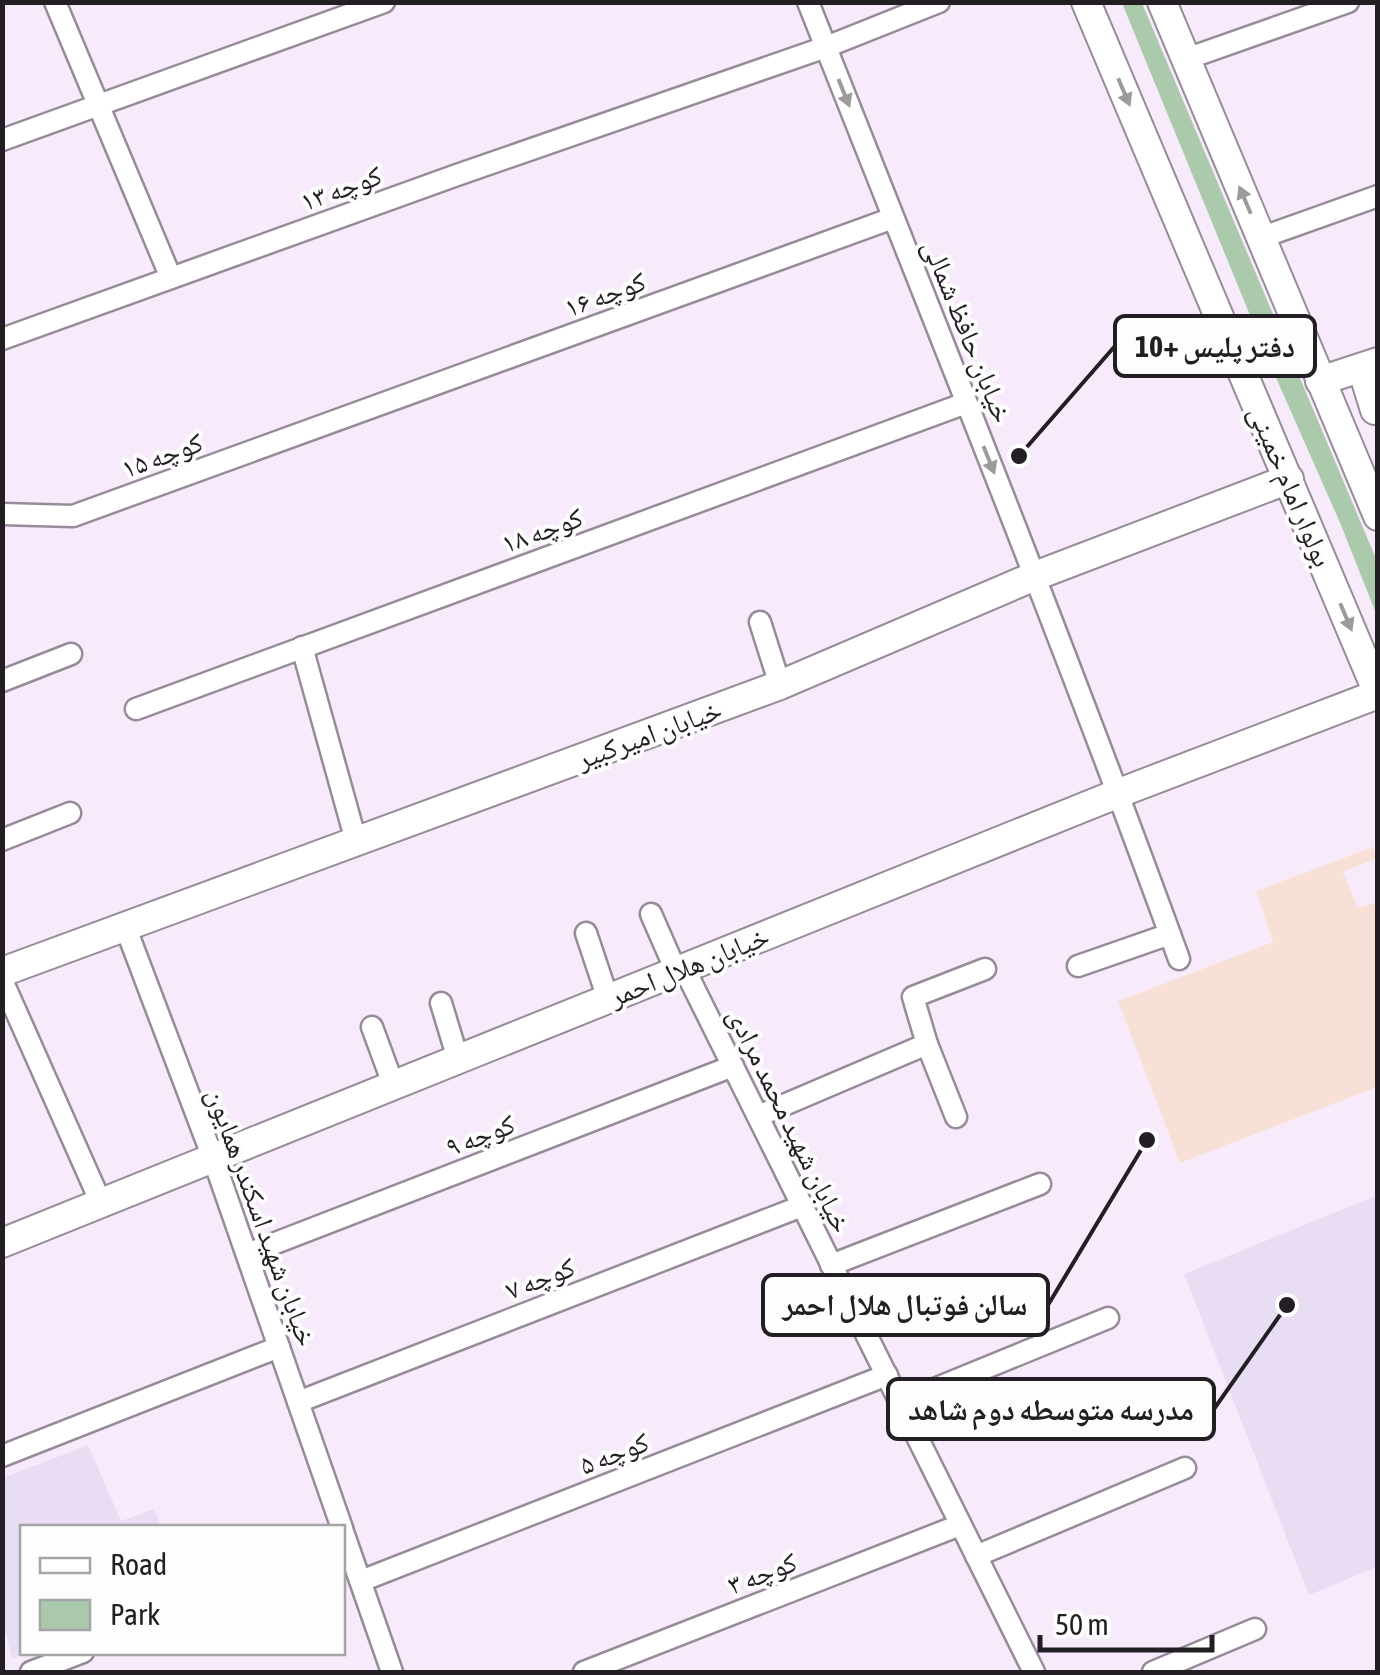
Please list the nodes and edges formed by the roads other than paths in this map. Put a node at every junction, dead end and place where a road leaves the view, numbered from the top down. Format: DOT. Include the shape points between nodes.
graph roads {
  1 [pos="55,2"];
  2 [pos="384,2"];
  3 [pos="808,2"];
  4 [pos="939,2"];
  5 [pos="1086,2"];
  6 [pos="1162,2"];
  7 [pos="1348,2"];
  8 [pos="826,47"];
  9 [pos="1186,59"];
  10 [pos="99,106"];
  11 [pos="2,140"];
  12 [pos="1378,196"];
  13 [pos="894,218"];
  14 [pos="1260,238"];
  15 [pos="171,278"];
  16 [pos="2,340"];
  17 [pos="1370,365"];
  18 [pos="1320,381"];
  19 [pos="966,403"];
  20 [pos="1376,410"];
  21 [pos="336,421"];
  22 [pos="1338,422"];
  23 [pos="1288,479"];
  24 [pos="2,514"];
  25 [pos="1378,516"];
  26 [pos="1035,576"];
  27 [pos="760,622"];
  28 [pos="302,647"];
  29 [pos="71,654"];
  30 [pos="2,680"];
  31 [pos="780,685"];
  32 [pos="1378,694"];
  33 [pos="136,709"];
  34 [pos="1119,793"];
  35 [pos="70,813"];
  36 [pos="2,840"];
  37 [pos="356,841"];
  38 [pos="651,914"];
  39 [pos="125,926"];
  40 [pos="586,933"];
  41 [pos="1170,934"];
  42 [pos="1179,960"];
  43 [pos="1078,966"];
  44 [pos="985,969"];
  45 [pos="680,970"];
  46 [pos="2,972"];
  47 [pos="2,980"];
  48 [pos="608,998"];
  49 [pos="441,1003"];
  50 [pos="372,1026"];
  51 [pos="927,1044"];
  52 [pos="458,1060"];
  53 [pos="732,1066"];
  54 [pos="393,1084"];
  55 [pos="758,1116"];
  56 [pos="956,1117"];
  57 [pos="213,1158"];
  58 [pos="1040,1184"];
  59 [pos="101,1203"];
  60 [pos="802,1206"];
  61 [pos="2,1243"];
  62 [pos="247,1254"];
  63 [pos="831,1265"];
  64 [pos="1108,1318"];
  65 [pos="279,1346"];
  66 [pos="886,1376"];
  67 [pos="298,1402"];
  68 [pos="900,1403"];
  69 [pos="2,1456"];
  70 [pos="1186,1468"];
  71 [pos="341,1525"];
  72 [pos="960,1525"];
  73 [pos="346,1552"];
  74 [pos="976,1556"];
  75 [pos="361,1581"];
  76 [pos="1255,1629"];
  77 [pos="76,1655"];
  78 [pos="31,1672"];
  79 [pos="392,1672"];
  80 [pos="584,1672"];
  81 [pos="1034,1672"];
  82 [pos="1152,1672"];
  1 -- 10 [label="street"];
  2 -- 10 [label="street"];
  3 -- 8 [label="street, خیابان حافظ شمالی"];
  4 -- 8 [label="street, کوچه ۱۳"];
  5 -- 23 [label="street, بولوار امام خمینی, one-way"];
  6 -- 9 [label="street"];
  7 -- 9 [label="street"];
  8 -- 13 [label="street, خیابان حافظ شمالی, one-way"];
  8 -- 15 [label="street, کوچه ۱۳"];
  14 -- 9 [label="street, one-way"];
  10 -- 11 [label="street"];
  10 -- 15 [label="street"];
  12 -- 14 [label="street"];
  13 -- 19 [label="street, خیابان حافظ شمالی"];
  13 -- 21 [label="street, کوچه ۱۶"];
  14 -- 18 [label="street"];
  15 -- 16 [label="street"];
  17 -- 18 [label="street"];
  17 -- 20 [label="street"];
  18 -- 22 [label="street"];
  19 -- 26 [label="street, خیابان حافظ شمالی, one-way"];
  19 -- 28 [label="street, کوچه ۱۸"];
  20 -- 22 [label="street"];
  21 -- 24 [label="street, کوچه ۱۵" via="72,516"];
  22 -- 25 [label="street"];
  23 -- 26 [label="street, خیابان امیرکبیر"];
  23 -- 32 [label="street, بولوار امام خمینی, one-way"];
  26 -- 31 [label="street, خیابان امیرکبیر"];
  26 -- 34 [label="street, خیابان حافظ شمالی"];
  27 -- 31 [label="street"];
  28 -- 33 [label="street, کوچه ۱۸"];
  28 -- 37 [label="street"];
  29 -- 30 [label="street"];
  31 -- 37 [label="street, خیابان امیرکبیر"];
  32 -- 34 [label="street, خیابان هلال احمر"];
  34 -- 41 [label="street, خیابان حافظ شمالی"];
  34 -- 45 [label="street, خیابان هلال احمر"];
  35 -- 36 [label="street"];
  37 -- 39 [label="street, خیابان امیرکبیر"];
  38 -- 45 [label="street, خیابان شهید محمد مرادی"];
  39 -- 46 [label="street, خیابان امیرکبیر"];
  39 -- 57 [label="street, خیابان شهید اسکندر همایون"];
  40 -- 48 [label="street"];
  41 -- 42 [label="street, خیابان حافظ شمالی"];
  41 -- 43 [label="street"];
  44 -- 51 [label="street" via="913,997"];
  45 -- 48 [label="street, خیابان هلال احمر"];
  45 -- 53 [label="street, خیابان شهید محمد مرادی"];
  47 -- 59 [label="street"];
  48 -- 52 [label="street, خیابان هلال احمر"];
  49 -- 52 [label="street"];
  50 -- 54 [label="street"];
  51 -- 55 [label="street"];
  51 -- 56 [label="street"];
  52 -- 54 [label="street, خیابان هلال احمر"];
  53 -- 55 [label="street, خیابان شهید محمد مرادی"];
  53 -- 62 [label="street, کوچه ۹"];
  54 -- 57 [label="street, خیابان هلال احمر"];
  55 -- 60 [label="street, خیابان شهید محمد مرادی"];
  57 -- 59 [label="street, خیابان هلال احمر"];
  57 -- 62 [label="street, خیابان شهید اسکندر همایون"];
  58 -- 63 [label="street"];
  59 -- 61 [label="street, خیابان هلال احمر"];
  60 -- 63 [label="street, خیابان شهید محمد مرادی"];
  60 -- 67 [label="street, کوچه ۷"];
  62 -- 65 [label="street, خیابان شهید اسکندر همایون"];
  63 -- 66 [label="street, خیابان شهید محمد مرادی"];
  64 -- 68 [label="street"];
  65 -- 67 [label="street, خیابان شهید اسکندر همایون"];
  65 -- 69 [label="street"];
  66 -- 68 [label="street, خیابان شهید محمد مرادی"];
  66 -- 75 [label="street, کوچه ۵"];
  67 -- 71 [label="street, خیابان شهید اسکندر همایون"];
  68 -- 72 [label="street, خیابان شهید محمد مرادی"];
  70 -- 74 [label="street"];
  72 -- 74 [label="street, خیابان شهید محمد مرادی"];
  72 -- 80 [label="street, کوچه ۳"];
  73 -- 75 [label="street, خیابان شهید اسکندر همایون"];
  74 -- 81 [label="street, خیابان شهید محمد مرادی"];
  75 -- 79 [label="street, خیابان شهید اسکندر همایون"];
  76 -- 82 [label="street"];
  77 -- 78 [label="street"];
}
